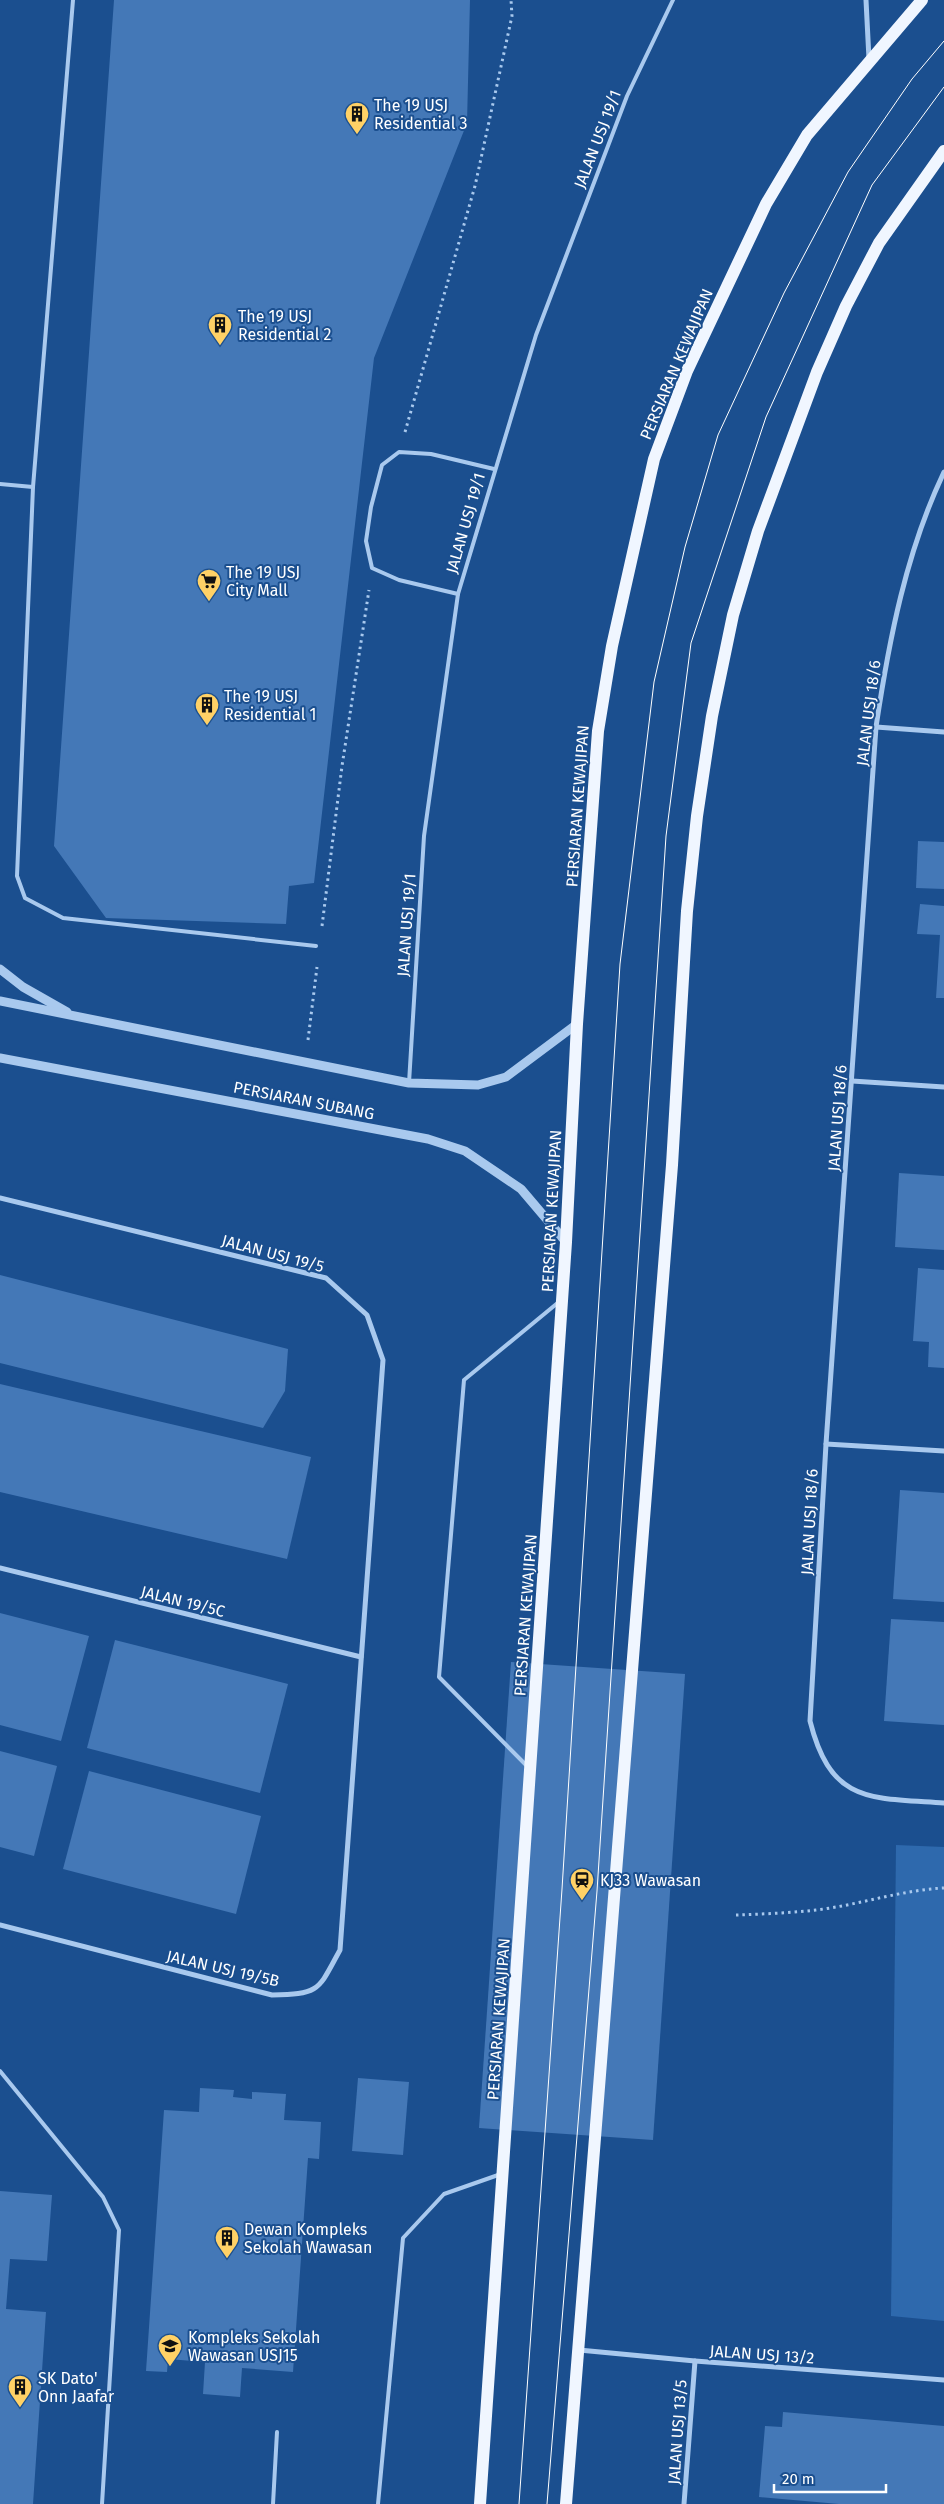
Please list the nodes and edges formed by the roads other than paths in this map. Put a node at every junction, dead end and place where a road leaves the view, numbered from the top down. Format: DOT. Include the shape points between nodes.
graph roads {
  1 [pos="73,0"];
  2 [pos="673,0"];
  3 [pos="866,0"];
  4 [pos="922,0"];
  5 [pos="869,60"];
  6 [pos="944,151"];
  7 [pos="494,469"];
  8 [pos="944,472"];
  9 [pos="0,484"];
  10 [pos="33,487"];
  11 [pos="458,594"];
  12 [pos="876,727"];
  13 [pos="944,732"];
  14 [pos="316,946"];
  15 [pos="0,968"];
  16 [pos="0,1001"];
  17 [pos="82,1018"];
  18 [pos="577,1024"];
  19 [pos="0,1058"];
  20 [pos="852,1081"];
  21 [pos="409,1083"];
  22 [pos="944,1087"];
  23 [pos="0,1198"];
  24 [pos="566,1242"];
  25 [pos="562,1298"];
  26 [pos="826,1444"];
  27 [pos="944,1451"];
  28 [pos="0,1568"];
  29 [pos="361,1658"];
  30 [pos="531,1769"];
  31 [pos="944,1803"];
  32 [pos="0,1925"];
  33 [pos="0,2071"];
  34 [pos="504,2173"];
  35 [pos="579,2350"];
  36 [pos="695,2361"];
  37 [pos="944,2380"];
  38 [pos="277,2432"];
  39 [pos="102,2504"];
  40 [pos="273,2504"];
  41 [pos="378,2504"];
  42 [pos="480,2504"];
  43 [pos="566,2504"];
  44 [pos="684,2504"];
  1 -- 10 [label="lane"];
  2 -- 7 [label="lane, JALAN USJ 19/1" via="623,105 536,335"];
  3 -- 5 [label="street"];
  4 -- 5 [label="main road, PERSIARAN KEWAJIPAN"];
  5 -- 18 [label="main road, PERSIARAN KEWAJIPAN" via="807,135 766,204 687,371 654,459 612,646 598,731"];
  6 -- 35 [label="main road" via="879,243 817,372 769,503 733,615 712,716 687,911 676,1116"];
  7 -- 11 [label="lane, JALAN USJ 19/1"];
  7 -- 11 [label="lane" via="431,454 399,452 382,465 366,541 372,568 399,580"];
  8 -- 12 [label="street, JALAN USJ 18/6" via="918,536 901,594 886,660"];
  9 -- 10 [label="lane"];
  10 -- 14 [label="lane" via="17,876 24,898 63,918"];
  11 -- 21 [label="lane, JALAN USJ 19/1" via="424,836"];
  12 -- 13 [label="street"];
  12 -- 20 [label="street, JALAN USJ 18/6"];
  15 -- 17 [label="street" via="51,1005"];
  16 -- 17 [label="street"];
  17 -- 21 [label="street"];
  18 -- 21 [label="street" via="506,1077 478,1085"];
  18 -- 24 [label="main road, PERSIARAN KEWAJIPAN"];
  19 -- 24 [label="street, PERSIARAN SUBANG" via="428,1139 466,1151 521,1189"];
  20 -- 22 [label="street"];
  20 -- 26 [label="street, JALAN USJ 18/6"];
  23 -- 29 [label="street, JALAN USJ 19/5" via="326,1278 367,1315 383,1360"];
  24 -- 25 [label="main road, PERSIARAN KEWAJIPAN"];
  25 -- 30 [label="main road, PERSIARAN KEWAJIPAN"];
  25 -- 30 [label="lane" via="464,1380 439,1677"];
  26 -- 27 [label="street"];
  26 -- 31 [label="street, JALAN USJ 18/6" via="810,1720 816,1746 830,1770 846,1787 869,1796"];
  28 -- 29 [label="street, JALAN 19/5C"];
  29 -- 32 [label="street, JALAN USJ 19/5B" via="340,1950 320,1986 300,1994 272,1994"];
  30 -- 34 [label="main road, PERSIARAN KEWAJIPAN"];
  33 -- 39 [label="lane" via="103,2197 119,2230"];
  34 -- 41 [label="lane" via="444,2194 403,2238"];
  34 -- 42 [label="main road, PERSIARAN KEWAJIPAN"];
  35 -- 36 [label="street, JALAN USJ 13/2"];
  35 -- 43 [label="main road"];
  36 -- 37 [label="street, JALAN USJ 13/2"];
  36 -- 44 [label="street, JALAN USJ 13/5"];
  38 -- 40 [label="lane"];
}
